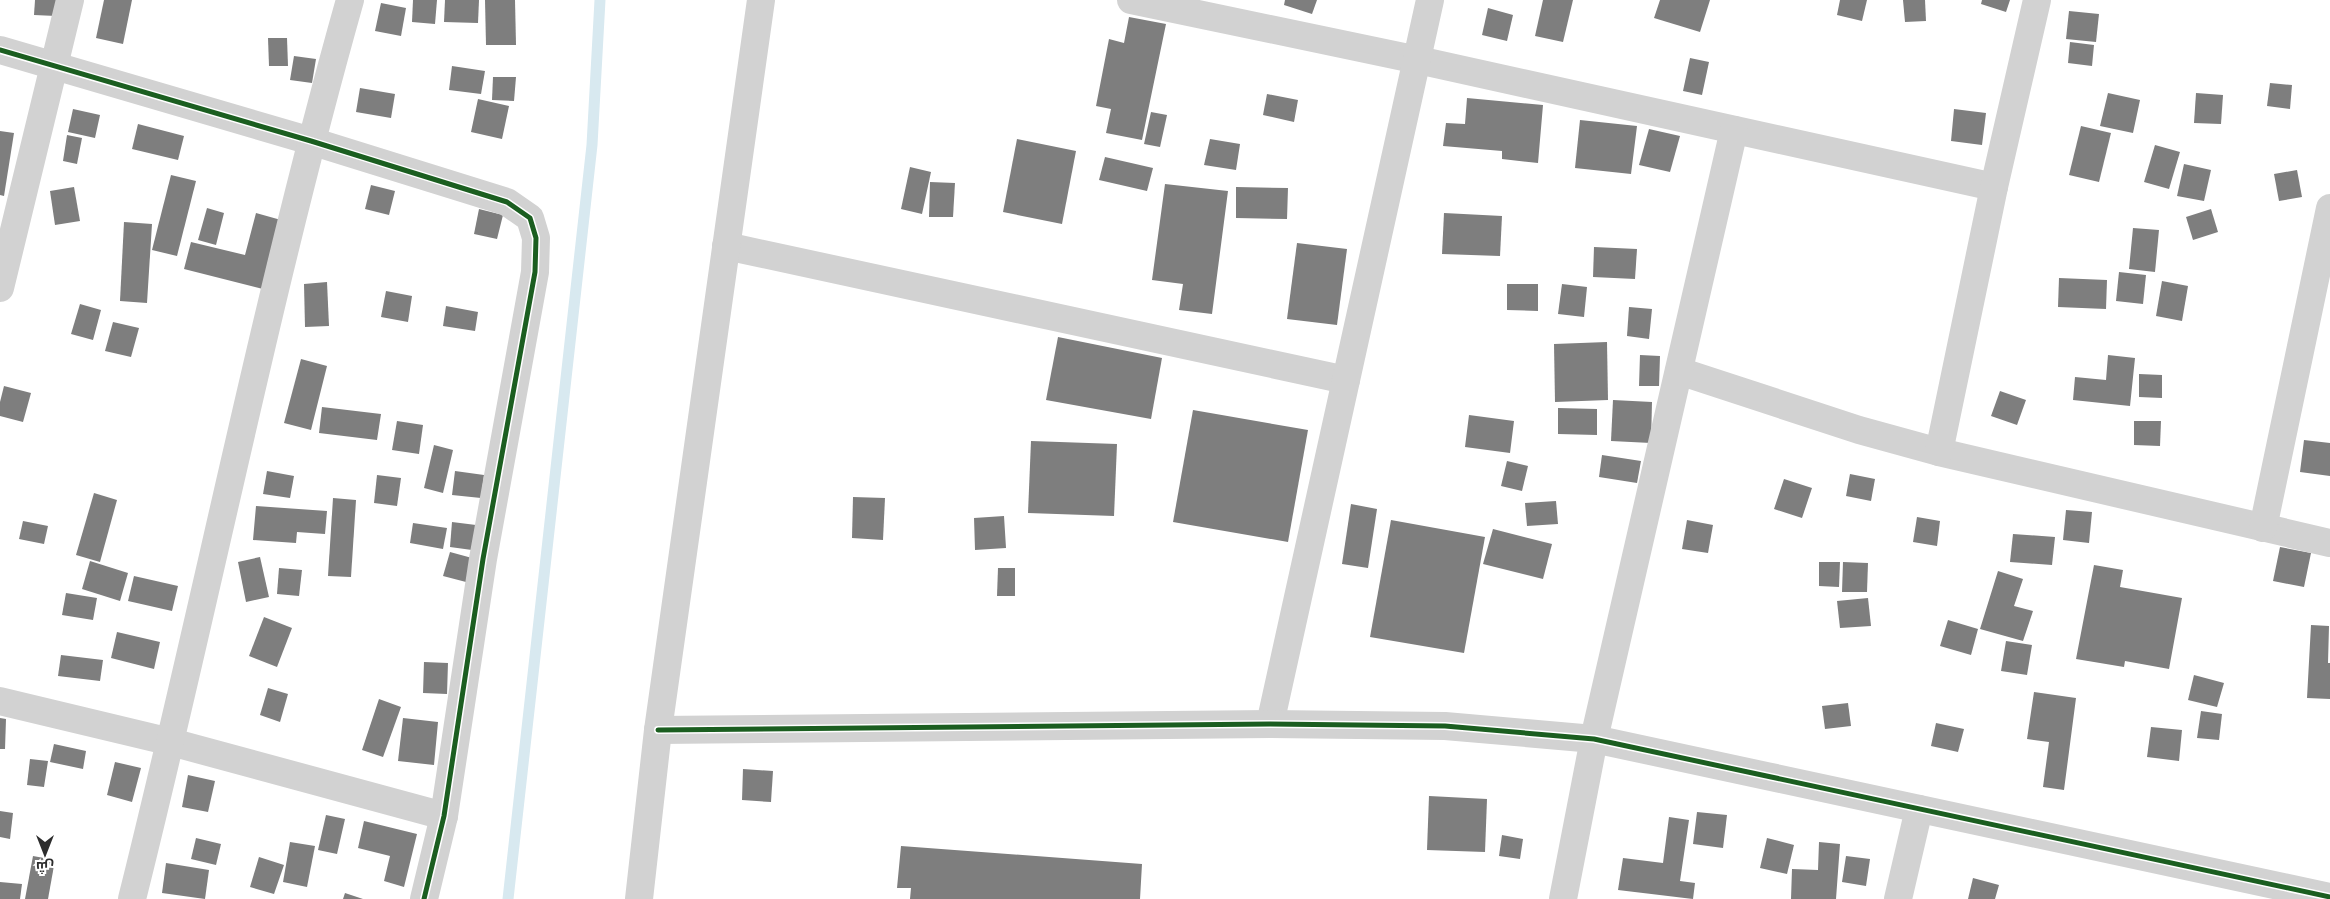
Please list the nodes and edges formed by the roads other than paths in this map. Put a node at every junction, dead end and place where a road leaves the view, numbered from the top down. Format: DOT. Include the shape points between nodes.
graph roads {
  1 [pos="70,0"];
  2 [pos="350,0"];
  3 [pos="761,0"];
  4 [pos="1131,0"];
  5 [pos="1430,0"];
  6 [pos="2037,0"];
  7 [pos="0,50"];
  8 [pos="1418,60"];
  9 [pos="54,64"];
  10 [pos="1734,130"];
  11 [pos="310,140"];
  12 [pos="1994,187"];
  13 [pos="2330,208"];
  14 [pos="726,246"];
  15 [pos="0,288"];
  16 [pos="1679,371"];
  17 [pos="1346,380"];
  18 [pos="1939,452"];
  19 [pos="2263,528"];
  20 [pos="2330,543"];
  21 [pos="0,701"];
  22 [pos="1270,724"];
  23 [pos="658,730"];
  24 [pos="1594,740"];
  25 [pos="171,742"];
  26 [pos="1919,810"];
  27 [pos="444,816"];
  28 [pos="2330,897"];
  29 [pos="132,899"];
  30 [pos="424,899"];
  31 [pos="639,899"];
  32 [pos="1563,899"];
  33 [pos="1898,899"];
  1 -- 9 [label="street"];
  2 -- 11 [label="street"];
  3 -- 14 [label="street"];
  4 -- 8 [label="street"];
  5 -- 8 [label="street"];
  6 -- 12 [label="street"];
  7 -- 9 [label="street"];
  8 -- 10 [label="street"];
  8 -- 17 [label="street"];
  9 -- 11 [label="street"];
  9 -- 15 [label="street"];
  10 -- 12 [label="street"];
  10 -- 16 [label="street"];
  11 -- 25 [label="street"];
  11 -- 27 [label="street" via="507,202 530,218 536,238 535,272 483,559"];
  12 -- 18 [label="street"];
  13 -- 19 [label="street"];
  14 -- 17 [label="street"];
  14 -- 23 [label="street"];
  16 -- 18 [label="street" via="1859,430"];
  16 -- 24 [label="street"];
  17 -- 22 [label="street"];
  18 -- 19 [label="street"];
  19 -- 20 [label="street"];
  21 -- 25 [label="street"];
  22 -- 23 [label="street"];
  22 -- 24 [label="street" via="1445,726"];
  23 -- 31 [label="street"];
  24 -- 26 [label="street"];
  24 -- 32 [label="street"];
  25 -- 27 [label="street"];
  25 -- 29 [label="street"];
  26 -- 28 [label="street"];
  26 -- 33 [label="street"];
  27 -- 30 [label="street"];
}
